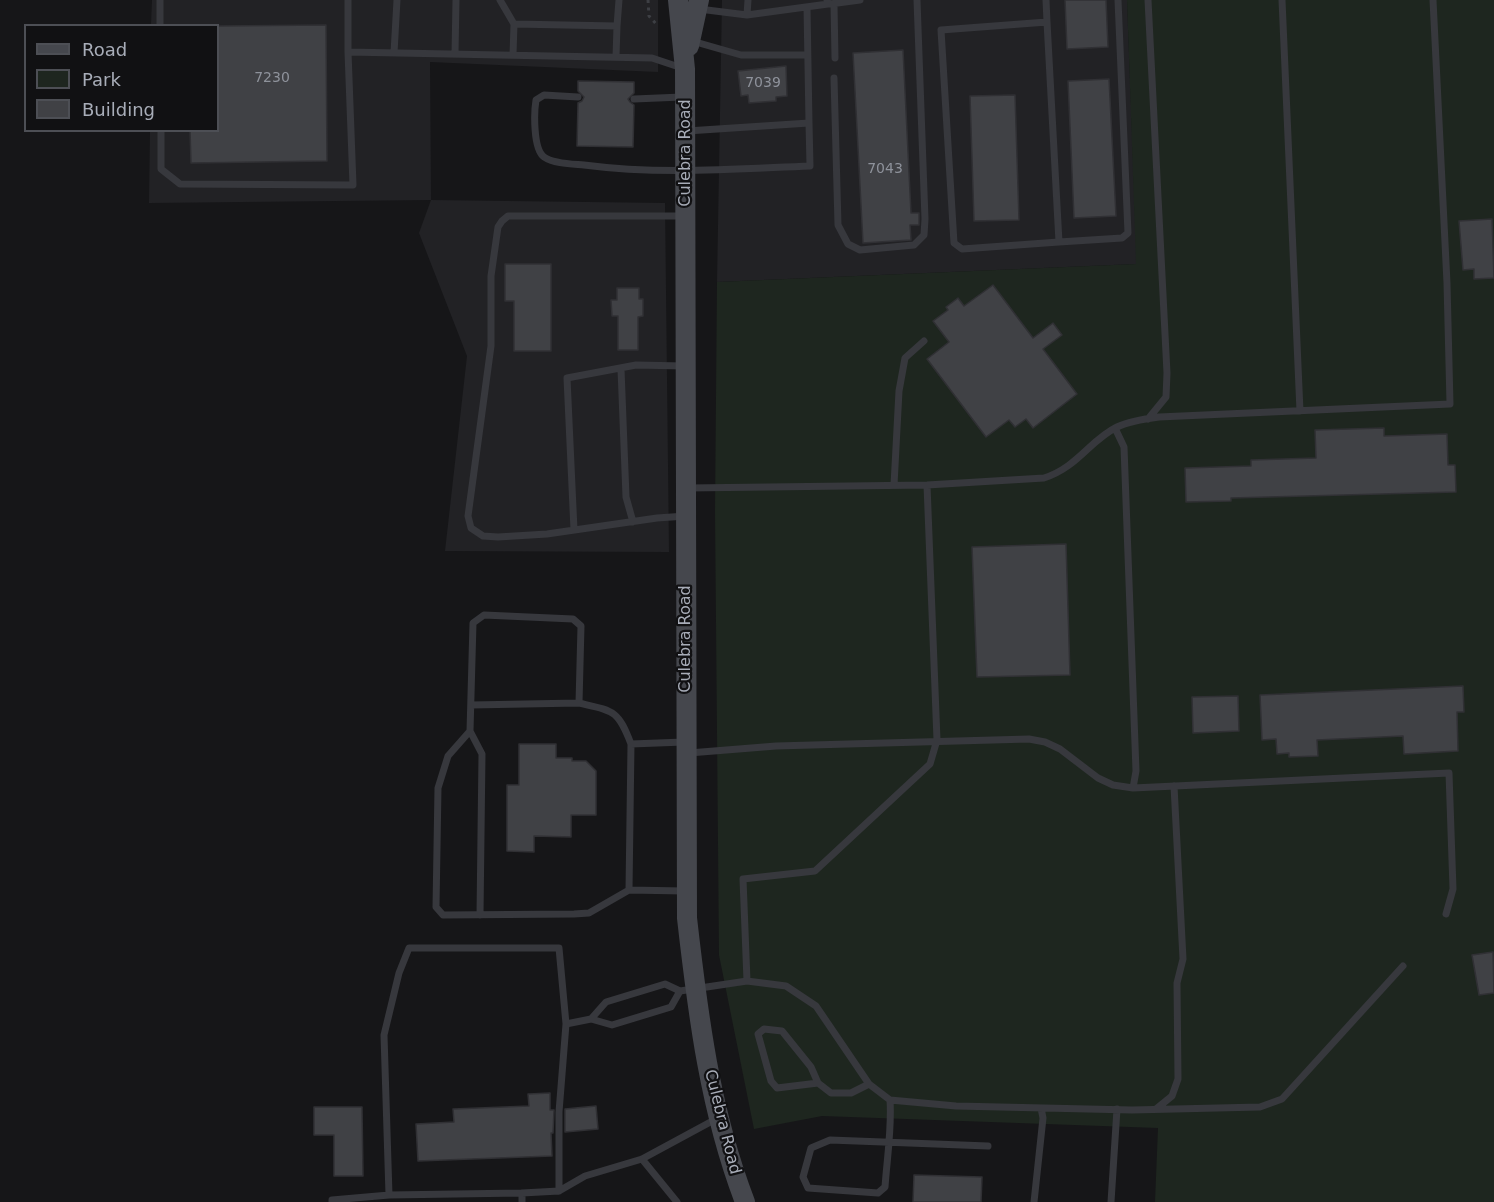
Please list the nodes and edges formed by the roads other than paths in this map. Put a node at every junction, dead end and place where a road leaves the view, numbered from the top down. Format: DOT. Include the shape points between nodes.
graph roads {
  1 [pos="160,0"];
  2 [pos="348,0"];
  3 [pos="397,0"];
  4 [pos="456,0"];
  5 [pos="500,0"];
  6 [pos="619,0"];
  7 [pos="678,0"];
  8 [pos="749,0"];
  9 [pos="860,0"];
  10 [pos="918,0"];
  11 [pos="1046,0"];
  12 [pos="1118,0"];
  13 [pos="1148,0"];
  14 [pos="1282,0"];
  15 [pos="1433,0"];
  16 [pos="830,3"];
  17 [pos="698,4"];
  18 [pos="807,7"];
  19 [pos="747,15"];
  20 [pos="1047,22"];
  21 [pos="160,24"];
  22 [pos="514,24"];
  23 [pos="617,26"];
  24 [pos="690,40"];
  25 [pos="348,52"];
  26 [pos="394,53"];
  27 [pos="455,54"];
  28 [pos="513,55"];
  29 [pos="807,56"];
  30 [pos="616,57"];
  31 [pos="835,58"];
  32 [pos="685,69"];
  33 [pos="834,78"];
  34 [pos="686,97"];
  35 [pos="578,98"];
  36 [pos="634,99"];
  37 [pos="809,123"];
  38 [pos="686,131"];
  39 [pos="161,132"];
  40 [pos="686,172"];
  41 [pos="686,216"];
  42 [pos="1059,242"];
  43 [pos="924,342"];
  44 [pos="686,366"];
  45 [pos="621,369"];
  46 [pos="1300,411"];
  47 [pos="1148,419"];
  48 [pos="1115,428"];
  49 [pos="894,485"];
  50 [pos="927,485"];
  51 [pos="686,488"];
  52 [pos="686,516"];
  53 [pos="633,522"];
  54 [pos="574,530"];
  55 [pos="579,703"];
  56 [pos="471,705"];
  57 [pos="470,731"];
  58 [pos="937,740"];
  59 [pos="631,744"];
  60 [pos="686,748"];
  61 [pos="1174,786"];
  62 [pos="1133,788"];
  63 [pos="629,890"];
  64 [pos="686,891"];
  65 [pos="1446,914"];
  66 [pos="480,915"];
  67 [pos="1403,966"];
  68 [pos="747,981"];
  69 [pos="687,990"];
  70 [pos="591,1019"];
  71 [pos="566,1023"];
  72 [pos="818,1083"];
  73 [pos="869,1084"];
  74 [pos="890,1100"];
  75 [pos="1041,1108"];
  76 [pos="1156,1109"];
  77 [pos="1117,1110"];
  78 [pos="718,1118"];
  79 [pos="888,1142"];
  80 [pos="988,1146"];
  81 [pos="642,1159"];
  82 [pos="559,1191"];
  83 [pos="522,1193"];
  84 [pos="389,1195"];
  85 [pos="332,1202"];
  86 [pos="522,1202"];
  87 [pos="676,1202"];
  88 [pos="745,1202"];
  89 [pos="1034,1202"];
  90 [pos="1111,1202"];
  1 -- 21 [label="lane"];
  2 -- 25 [label="lane"];
  3 -- 26 [label="lane"];
  4 -- 27 [label="lane"];
  5 -- 22 [label="lane"];
  6 -- 23 [label="lane"];
  7 -- 32 [label="main road, Culebra Road"];
  8 -- 19 [label="lane"];
  9 -- 16 [label="lane"];
  10 -- 33 [label="lane" via="925,219 924,235 915,245 860,250 848,244 838,225"];
  11 -- 20 [label="lane"];
  12 -- 42 [label="lane" via="1128,233 1122,238"];
  13 -- 47 [label="lane" via="1167,373 1166,397"];
  14 -- 46 [label="lane"];
  15 -- 46 [label="lane" via="1450,404"];
  16 -- 18 [label="lane"];
  16 -- 31 [label="lane"];
  17 -- 19 [label="lane"];
  17 -- 24 [label="main road, Culebra Road"];
  18 -- 19 [label="lane"];
  18 -- 29 [label="lane"];
  20 -- 42 [label="lane"];
  20 -- 42 [label="lane" via="941,30 954,243 962,249"];
  22 -- 23 [label="lane"];
  22 -- 28 [label="lane"];
  23 -- 30 [label="lane"];
  24 -- 29 [label="lane" via="741,55"];
  24 -- 32 [label="main road, Culebra Road"];
  25 -- 26 [label="lane"];
  25 -- 39 [label="lane" via="353,185 180,184 161,169"];
  26 -- 27 [label="lane"];
  27 -- 28 [label="lane"];
  28 -- 30 [label="lane"];
  29 -- 37 [label="lane"];
  30 -- 32 [label="lane" via="652,58"];
  32 -- 34 [label="main road, Culebra Road"];
  34 -- 36 [label="lane"];
  34 -- 38 [label="main road, Culebra Road"];
  35 -- 40 [label="lane" via="544,95 536,100 537,146 544,157 627,171"];
  37 -- 38 [label="lane"];
  37 -- 40 [label="lane" via="810,166"];
  38 -- 40 [label="main road, Culebra Road"];
  40 -- 41 [label="main road, Culebra Road"];
  41 -- 44 [label="main road, Culebra Road"];
  41 -- 54 [label="lane" via="508,216 498,227 491,276 491,346 468,516 471,528 483,536 498,537"];
  43 -- 49 [label="lane" via="905,358 899,392"];
  44 -- 45 [label="lane" via="636,365"];
  44 -- 51 [label="main road, Culebra Road"];
  45 -- 53 [label="lane" via="626,497"];
  45 -- 54 [label="lane" via="567,378"];
  46 -- 47 [label="lane"];
  47 -- 48 [label="lane"];
  48 -- 50 [label="lane" via="1060,473 1044,478"];
  48 -- 62 [label="lane" via="1124,447 1136,771"];
  49 -- 50 [label="lane"];
  49 -- 51 [label="lane"];
  50 -- 58 [label="lane"];
  51 -- 52 [label="main road, Culebra Road"];
  52 -- 53 [label="lane"];
  52 -- 60 [label="main road, Culebra Road"];
  53 -- 54 [label="lane"];
  55 -- 56 [label="lane"];
  55 -- 56 [label="lane" via="581,626 573,619 484,615 472,623"];
  55 -- 59 [label="lane" via="616,715 623,722"];
  56 -- 57 [label="lane"];
  57 -- 66 [label="lane" via="482,754"];
  57 -- 66 [label="lane" via="448,756 438,788 436,907 443,915"];
  58 -- 60 [label="lane"];
  58 -- 62 [label="lane" via="1008,738 1045,742 1098,778"];
  58 -- 68 [label="lane" via="930,764 815,871 743,879"];
  59 -- 60 [label="lane"];
  59 -- 63 [label="lane"];
  60 -- 64 [label="main road, Culebra Road"];
  61 -- 62 [label="lane"];
  61 -- 65 [label="lane" via="1449,773 1453,889"];
  61 -- 76 [label="lane" via="1183,959 1178,983 1178,1079 1172,1096"];
  63 -- 64 [label="lane"];
  63 -- 66 [label="lane" via="589,913"];
  64 -- 69 [label="main road, Culebra Road"];
  67 -- 76 [label="lane" via="1282,1099 1260,1107"];
  68 -- 69 [label="lane"];
  68 -- 73 [label="lane" via="786,986 816,1006"];
  69 -- 70 [label="lane" via="671,1006 622,1022 612,1025"];
  69 -- 70 [label="lane" via="665,984 606,1002"];
  69 -- 78 [label="main road, Culebra Road" via="701,1034"];
  70 -- 71 [label="lane"];
  71 -- 82 [label="lane" via="559,1112"];
  71 -- 84 [label="lane" via="559,948 409,948 384,1035"];
  72 -- 72 [label="lane" via="811,1066 782,1031 764,1029 758,1034 771,1081 777,1088"];
  72 -- 73 [label="lane" via="831,1093 841,1094"];
  73 -- 74 [label="lane"];
  74 -- 75 [label="lane"];
  74 -- 79 [label="lane"];
  75 -- 77 [label="lane"];
  75 -- 89 [label="lane"];
  76 -- 77 [label="lane"];
  77 -- 90 [label="lane"];
  78 -- 81 [label="lane"];
  78 -- 88 [label="main road, Culebra Road"];
  79 -- 79 [label="lane" via="830,1140 811,1149 803,1177 808,1188 878,1193 885,1186"];
  79 -- 80 [label="lane"];
  81 -- 82 [label="lane" via="585,1176"];
  81 -- 87 [label="lane"];
  82 -- 83 [label="lane"];
  83 -- 84 [label="lane"];
  83 -- 86 [label="lane"];
  84 -- 85 [label="lane"];
}
